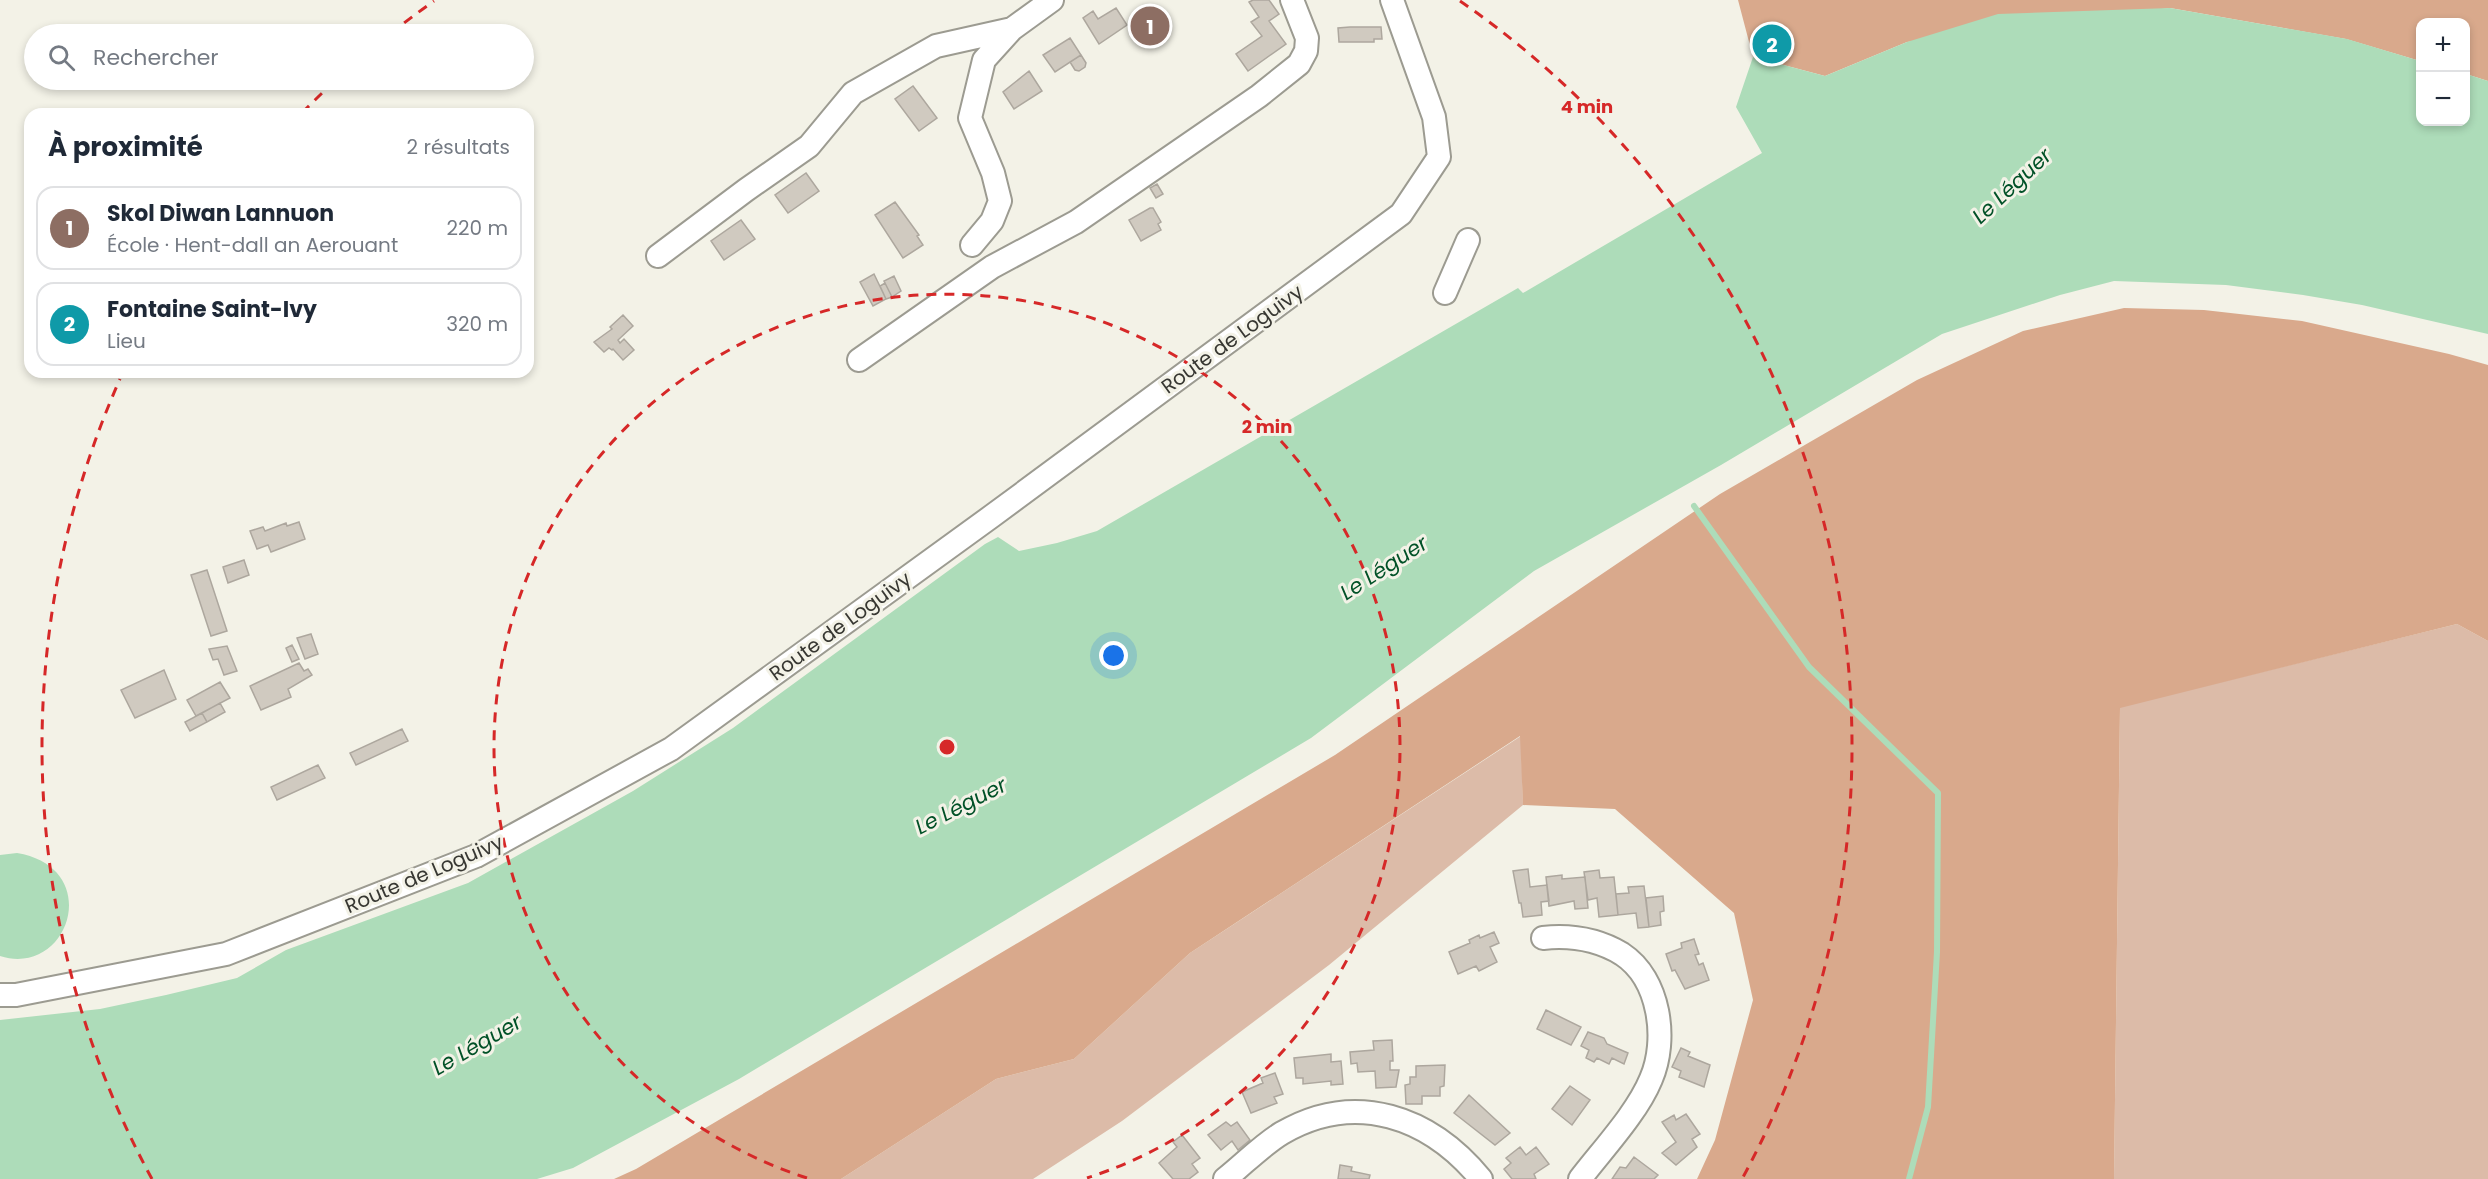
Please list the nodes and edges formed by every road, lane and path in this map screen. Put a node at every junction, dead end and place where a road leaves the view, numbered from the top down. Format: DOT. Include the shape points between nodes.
graph roads {
  1 [pos="1052,0"];
  2 [pos="1292,0"];
  3 [pos="1392,0"];
  4 [pos="1012,29"];
  5 [pos="1468,240"];
  6 [pos="972,245"];
  7 [pos="658,256"];
  8 [pos="1445,293"];
  9 [pos="859,360"];
  10 [pos="1543,938"];
  11 [pos="0,995"];
  12 [pos="1225,1179"];
  13 [pos="1481,1179"];
  14 [pos="1580,1179"];
  1 -- 4 [label="street"];
  2 -- 9 [label="street" via="1307,38 1299,64 1076,222 992,267"];
  3 -- 11 [label="street, Route de Loguivy" via="1434,117 1439,157 1401,214 671,749 476,856 226,954"];
  4 -- 6 [label="street" via="984,60 970,118 1000,201 992,221"];
  4 -- 7 [label="street" via="936,46 854,93 809,146"];
  5 -- 8 [label="street"];
  10 -- 14 [label="street" via="1578,938 1623,955 1638,970 1656,1009 1659,1050 1652,1077 1642,1098"];
  12 -- 13 [label="street" via="1280,1134 1301,1124 1350,1112 1404,1119 1424,1129 1451,1146"];
}
